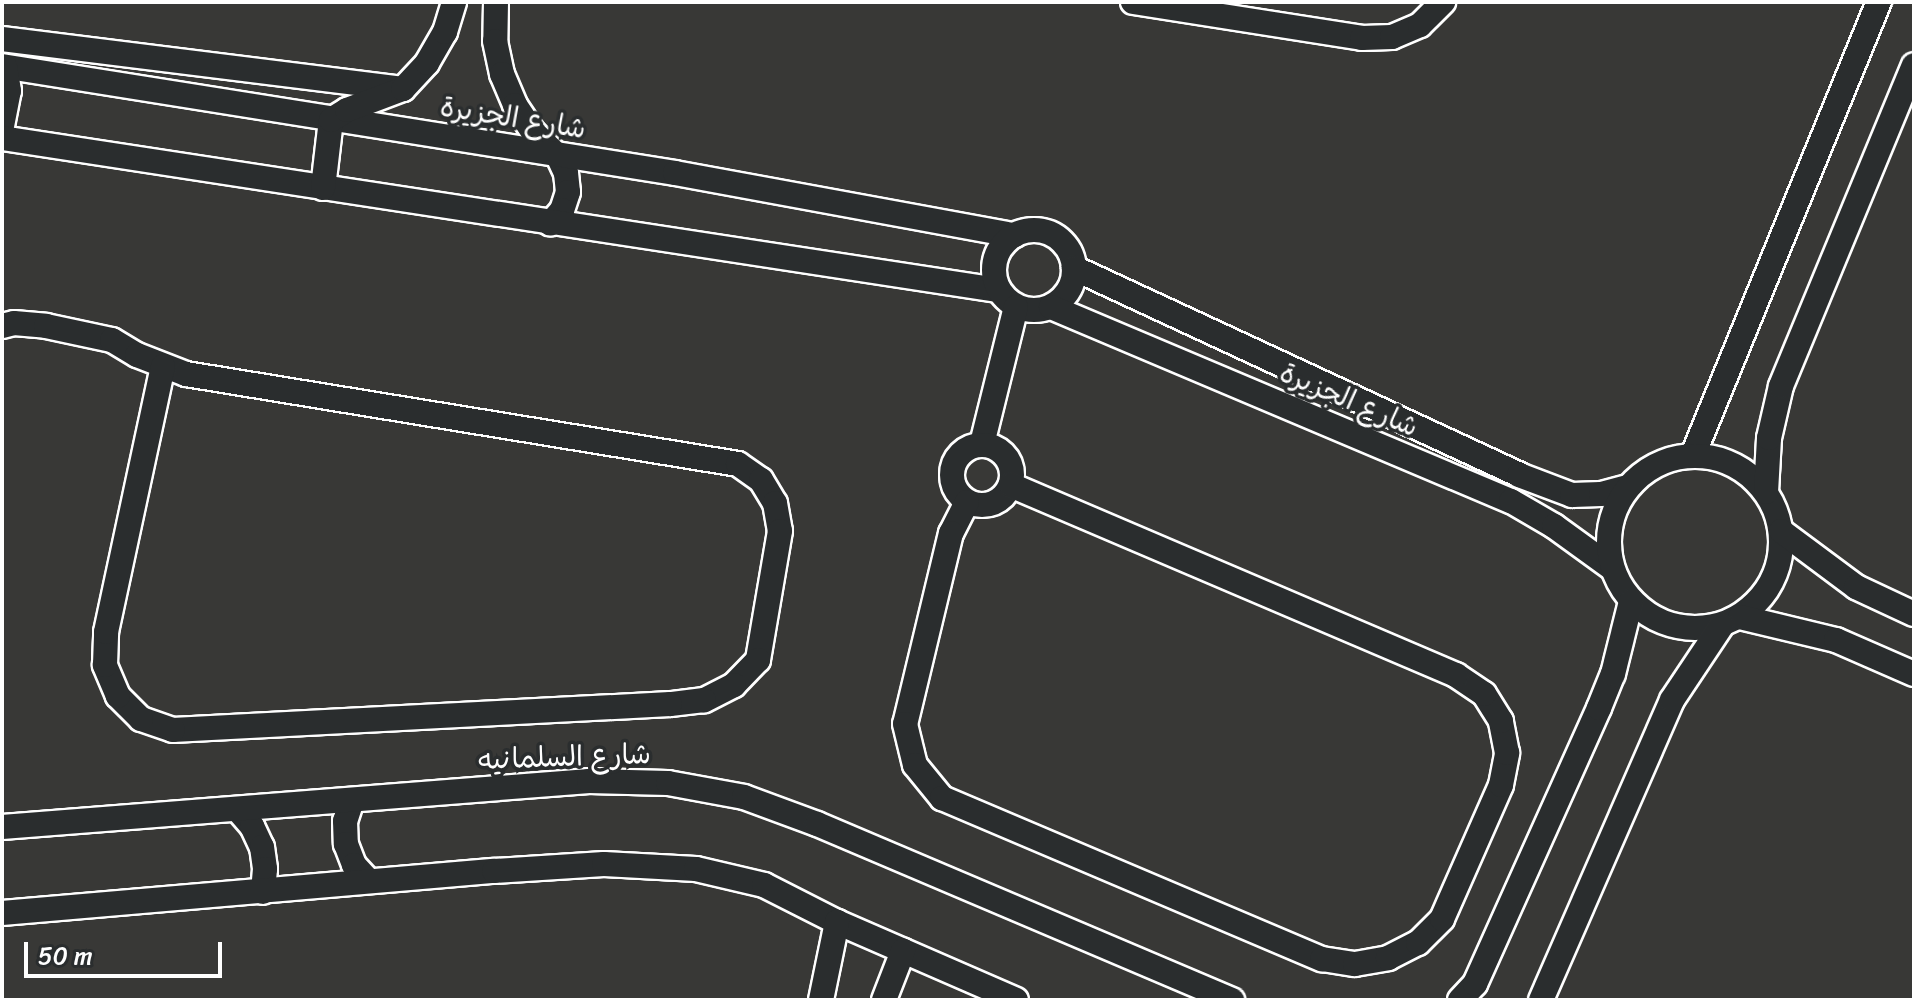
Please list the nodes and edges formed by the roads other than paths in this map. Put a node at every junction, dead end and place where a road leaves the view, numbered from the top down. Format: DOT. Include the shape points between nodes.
graph roads {
  1 [pos="454,2"];
  2 [pos="496,2"];
  3 [pos="1133,2"];
  4 [pos="1443,2"];
  5 [pos="1879,2"];
  6 [pos="2,39"];
  7 [pos="1914,65"];
  8 [pos="4,67"];
  9 [pos="403,89"];
  10 [pos="331,120"];
  11 [pos="2,126"];
  12 [pos="2,138"];
  13 [pos="558,156"];
  14 [pos="323,188"];
  15 [pos="550,224"];
  16 [pos="1014,235"];
  17 [pos="1074,268"];
  18 [pos="998,290"];
  19 [pos="1016,307"];
  20 [pos="1051,307"];
  21 [pos="2,326"];
  22 [pos="163,366"];
  23 [pos="982,444"];
  24 [pos="1693,455"];
  25 [pos="1011,485"];
  26 [pos="1628,487"];
  27 [pos="1766,492"];
  28 [pos="967,502"];
  29 [pos="1781,531"];
  30 [pos="1612,568"];
  31 [pos="1631,601"];
  32 [pos="1914,614"];
  33 [pos="1731,621"];
  34 [pos="1914,674"];
  35 [pos="352,800"];
  36 [pos="237,809"];
  37 [pos="2,827"];
  38 [pos="369,881"];
  39 [pos="263,892"];
  40 [pos="2,913"];
  41 [pos="837,922"];
  42 [pos="903,951"];
  43 [pos="821,1000"];
  44 [pos="884,1000"];
  45 [pos="1016,1000"];
  46 [pos="1232,1000"];
  47 [pos="1460,1000"];
  48 [pos="1541,1000"];
  1 -- 9 [label="street" via="427,63"];
  2 -- 13 [label="street" via="495,41 502,74 534,133"];
  3 -- 4 [label="street" via="1362,38 1392,37 1420,25"];
  5 -- 24 [label="street"];
  6 -- 9 [label="street"];
  7 -- 27 [label="street" via="1781,386 1769,438"];
  8 -- 10 [label="street, شارع الجزيرة"];
  8 -- 11 [label="street" via="9,91"];
  9 -- 10 [label="street"];
  10 -- 13 [label="street, شارع الجزيرة"];
  10 -- 14 [label="street"];
  12 -- 14 [label="street"];
  13 -- 15 [label="street" via="568,192"];
  13 -- 16 [label="street, شارع الجزيرة"];
  14 -- 15 [label="street"];
  15 -- 18 [label="street"];
  16 -- 17 [label="street" via="1035,230 1057,237 1066,245"];
  16 -- 18 [label="street" via="993,265"];
  17 -- 20 [label="street" via="1069,291"];
  17 -- 26 [label="street, شارع الجزيرة" via="1519,475 1572,495"];
  18 -- 19 [label="street"];
  19 -- 20 [label="street"];
  19 -- 23 [label="street"];
  20 -- 30 [label="street, شارع الجزيرة" via="1511,501"];
  21 -- 22 [label="street" via="46,326 112,340"];
  22 -- 22 [label="street" via="186,374 738,464 761,480 775,503 780,531 758,660 734,685 670,704 173,730 141,719 118,696 105,665 106,632"];
  23 -- 25 [label="street" via="1007,457 1013,470"];
  23 -- 28 [label="street" via="961,452 952,473"];
  24 -- 26 [label="street" via="1657,465"];
  24 -- 27 [label="street" via="1721,459 1746,472"];
  25 -- 28 [label="street" via="993,503"];
  25 -- 28 [label="street" via="1456,675 1484,694 1501,721 1507,753 1501,785 1442,919 1418,943 1366,962 1322,959 942,798 915,765 905,724 951,533"];
  26 -- 30 [label="street" via="1613,511 1608,540"];
  27 -- 29 [label="street"];
  29 -- 32 [label="street" via="1856,587"];
  29 -- 33 [label="street" via="1781,556 1773,580 1760,601"];
  30 -- 31 [label="street"];
  31 -- 33 [label="street" via="1650,617 1673,626 1698,629"];
  31 -- 47 [label="street" via="1599,708 1475,984"];
  33 -- 34 [label="street" via="1836,640"];
  33 -- 48 [label="street" via="1672,700"];
  35 -- 36 [label="street, شارع السلمانيه"];
  35 -- 38 [label="street" via="345,821 346,844 354,865"];
  35 -- 46 [label="street, شارع السلمانيه" via="589,781 668,783 744,797"];
  36 -- 37 [label="street, شارع السلمانيه"];
  36 -- 39 [label="street" via="262,847"];
  38 -- 39 [label="street"];
  38 -- 41 [label="street" via="604,864 696,869 764,885"];
  39 -- 40 [label="street"];
  41 -- 42 [label="street"];
  41 -- 43 [label="street"];
  42 -- 44 [label="street"];
  42 -- 45 [label="street"];
}
